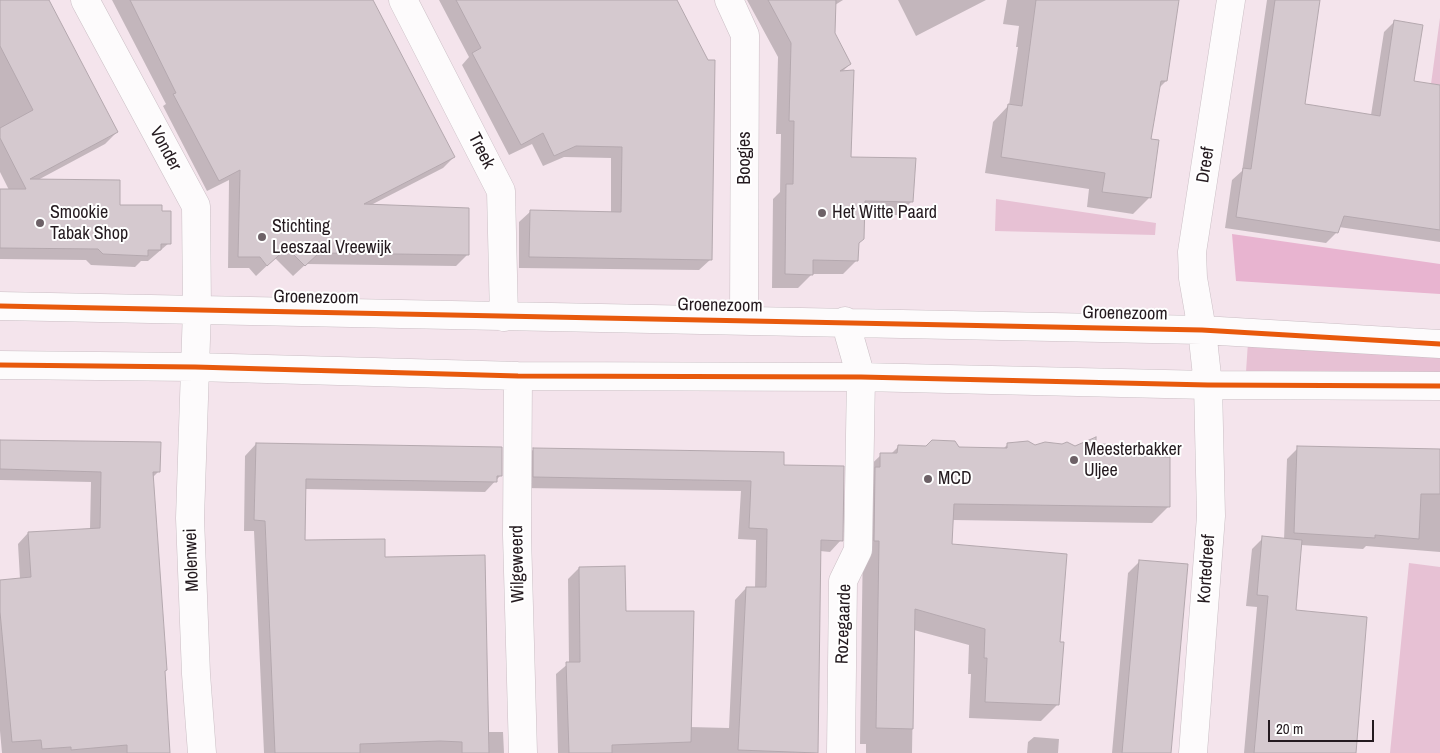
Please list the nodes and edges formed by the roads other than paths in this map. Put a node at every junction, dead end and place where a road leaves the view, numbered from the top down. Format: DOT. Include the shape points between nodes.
graph roads {
  1 [pos="84,0"];
  2 [pos="403,0"];
  3 [pos="729,0"];
  4 [pos="1231,0"];
  5 [pos="0,306"];
  6 [pos="197,309"];
  7 [pos="504,317"];
  8 [pos="744,320"];
  9 [pos="845,321"];
  10 [pos="1202,330"];
  11 [pos="1440,344"];
  12 [pos="0,365"];
  13 [pos="195,367"];
  14 [pos="518,376"];
  15 [pos="860,377"];
  16 [pos="1208,385"];
  17 [pos="1440,386"];
  18 [pos="202,753"];
  19 [pos="522,753"];
  20 [pos="842,753"];
  21 [pos="1193,753"];
  1 -- 6 [label="street, Vonder" via="196,206"];
  2 -- 7 [label="street, Treek" via="501,191"];
  3 -- 8 [label="street, Boogjes" via="745,35"];
  4 -- 10 [label="street, Dreef" via="1192,252 1192,278"];
  5 -- 6 [label="street, Groenezoom"];
  6 -- 7 [label="street, Groenezoom"];
  6 -- 13 [label="street"];
  7 -- 8 [label="street, Groenezoom"];
  8 -- 9 [label="street, Groenezoom"];
  9 -- 10 [label="street, Groenezoom"];
  9 -- 15 [label="street"];
  10 -- 11 [label="street, Groenezoom"];
  10 -- 16 [label="street"];
  12 -- 13 [label="street"];
  13 -- 14 [label="street"];
  13 -- 18 [label="street, Molenwei" via="190,518"];
  14 -- 15 [label="street"];
  14 -- 19 [label="street, Wilgeweerd" via="517,535"];
  15 -- 16 [label="street"];
  15 -- 20 [label="street, Rozegaarde" via="858,550 843,581"];
  16 -- 17 [label="street"];
  16 -- 21 [label="street, Kortedreef" via="1211,516"];
}
